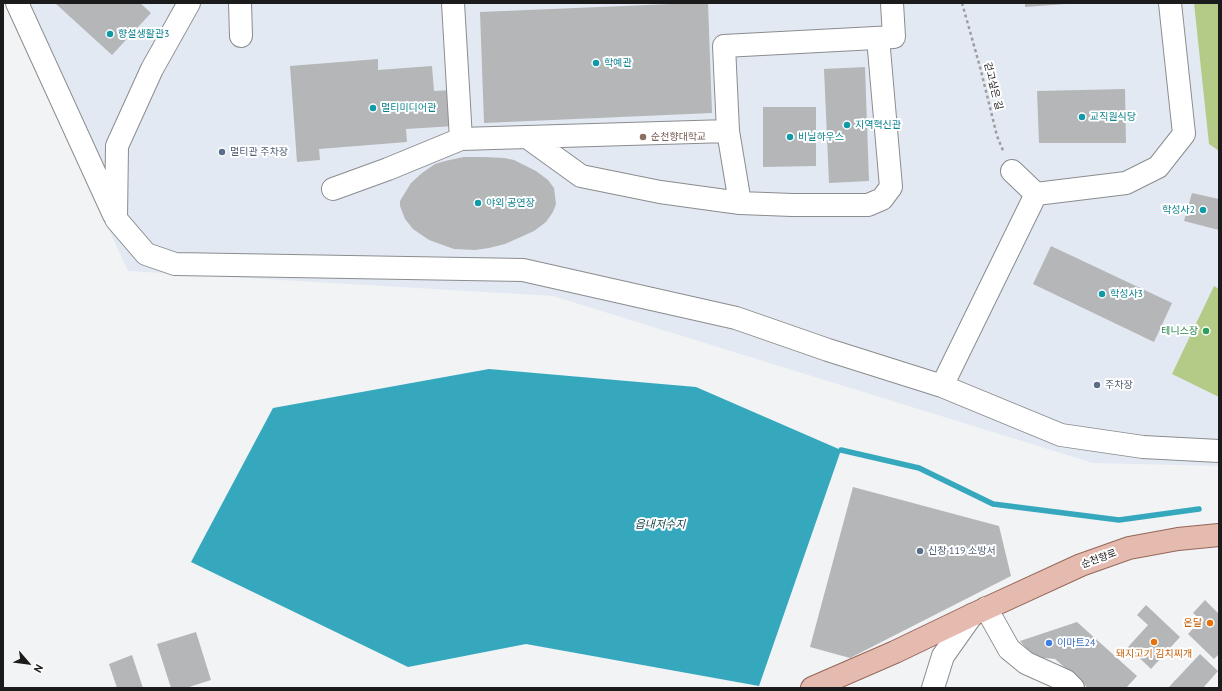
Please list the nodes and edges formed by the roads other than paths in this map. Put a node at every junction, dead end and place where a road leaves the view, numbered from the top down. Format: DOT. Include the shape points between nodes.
graph roads {
  1 [pos="17,3"];
  2 [pos="189,3"];
  3 [pos="240,3"];
  4 [pos="453,3"];
  5 [pos="892,3"];
  6 [pos="1170,3"];
  7 [pos="241,36"];
  8 [pos="878,38"];
  9 [pos="728,131"];
  10 [pos="527,137"];
  11 [pos="461,139"];
  12 [pos="1012,171"];
  13 [pos="334,189"];
  14 [pos="1036,194"];
  15 [pos="740,203"];
  16 [pos="116,219"];
  17 [pos="942,386"];
  18 [pos="1219,451"];
  19 [pos="1219,535"];
  20 [pos="979,611"];
  21 [pos="812,688"];
  22 [pos="933,688"];
  23 [pos="1073,688"];
  1 -- 16 [label="street"];
  2 -- 16 [label="street" via="152,70 117,146"];
  3 -- 7 [label="street"];
  4 -- 11 [label="street"];
  5 -- 8 [label="street" via="894,37"];
  6 -- 14 [label="street" via="1184,134 1158,167 1126,183"];
  8 -- 9 [label="street" via="724,46"];
  8 -- 15 [label="street" via="891,187 882,199 868,205"];
  9 -- 10 [label="street"];
  9 -- 15 [label="street"];
  10 -- 11 [label="street"];
  10 -- 15 [label="street" via="581,176 660,192"];
  11 -- 13 [label="street"];
  12 -- 14 [label="street"];
  14 -- 17 [label="street"];
  16 -- 17 [label="street" via="146,254 175,264 523,270 736,318"];
  17 -- 18 [label="street" via="1062,435 1143,447"];
  19 -- 20 [label="main road, 순천향로" via="1129,548 1081,565"];
  20 -- 21 [label="main road, 순천향로"];
  20 -- 22 [label="street" via="943,656"];
  20 -- 23 [label="street" via="1009,649 1026,663 1066,681"];
}
